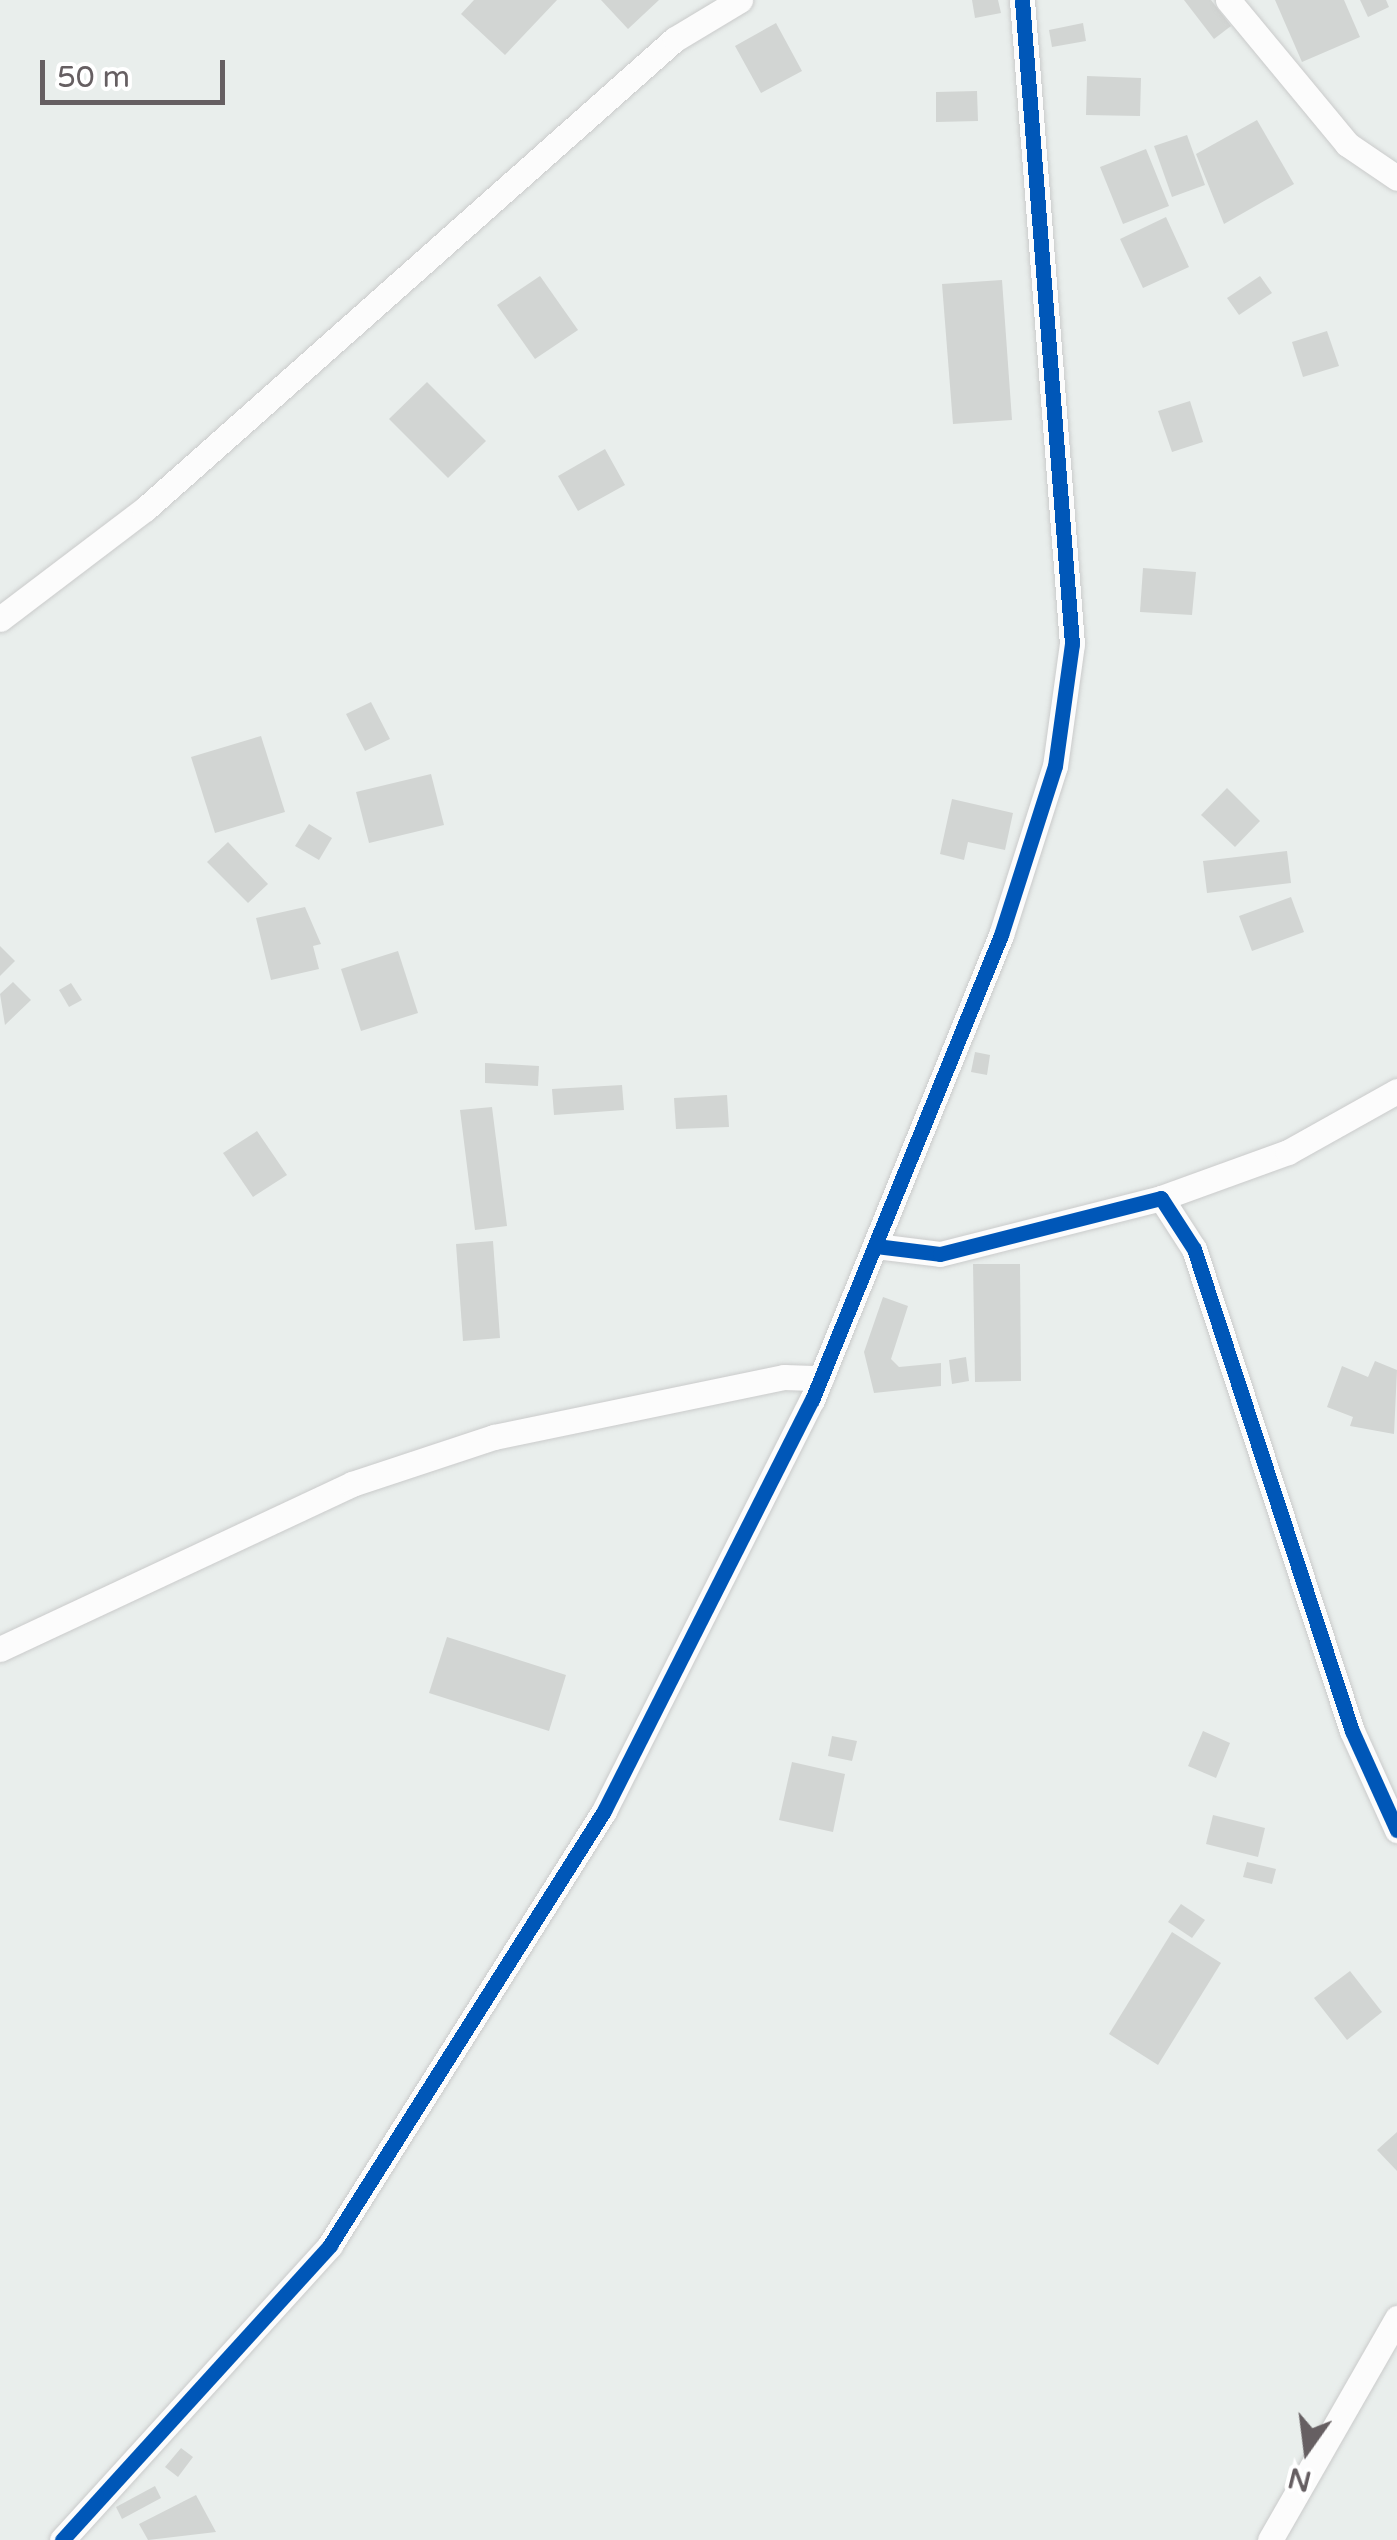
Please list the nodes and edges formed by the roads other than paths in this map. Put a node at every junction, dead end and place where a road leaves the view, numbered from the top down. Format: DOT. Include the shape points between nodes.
graph roads {
  1 [pos="740,0"];
  2 [pos="1022,0"];
  3 [pos="1228,0"];
  4 [pos="1397,178"];
  5 [pos="0,619"];
  6 [pos="1397,1091"];
  7 [pos="1160,1198"];
  8 [pos="876,1246"];
  9 [pos="821,1378"];
  10 [pos="0,1649"];
  11 [pos="1397,1830"];
  12 [pos="1397,2318"];
  13 [pos="62,2540"];
  14 [pos="1270,2540"];
  1 -- 5 [label="street" via="675,39 146,509"];
  2 -- 8 [label="street" via="1072,644 1054,766 1001,935"];
  3 -- 4 [label="street" via="1347,144"];
  6 -- 7 [label="street" via="1288,1152"];
  7 -- 8 [label="street" via="940,1254"];
  7 -- 11 [label="street" via="1194,1249 1352,1731"];
  8 -- 9 [label="street"];
  9 -- 10 [label="street" via="784,1377 494,1437 352,1484"];
  9 -- 13 [label="street" via="604,1811 430,2094 330,2245"];
  12 -- 14 [label="street"];
}
